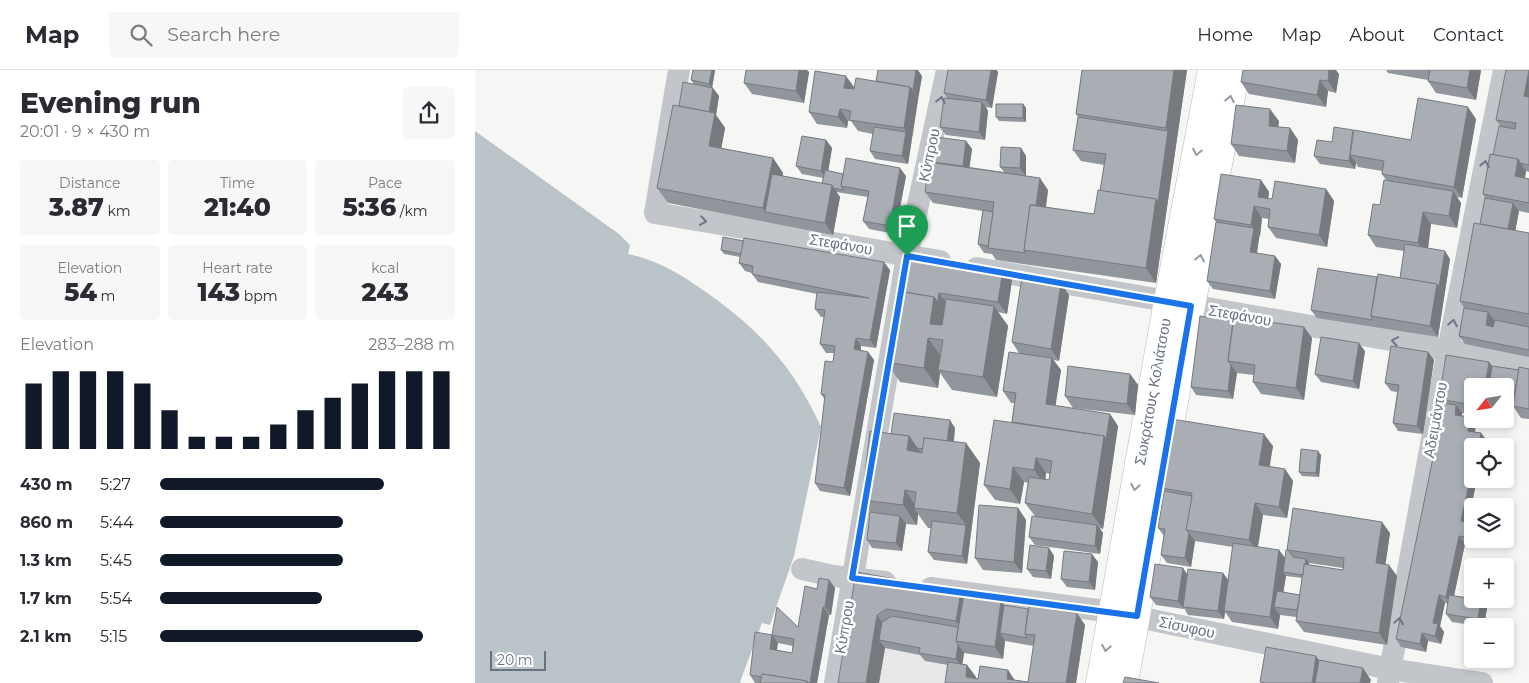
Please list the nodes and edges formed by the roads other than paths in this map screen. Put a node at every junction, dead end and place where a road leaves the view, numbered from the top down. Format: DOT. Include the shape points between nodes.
graph roads {
  1 [pos="679,70"];
  2 [pos="947,70"];
  3 [pos="1212,70"];
  4 [pos="1236,70"];
  5 [pos="1504,70"];
  6 [pos="907,256"];
  7 [pos="1179,304"];
  8 [pos="1448,350"];
  9 [pos="1529,364"];
  10 [pos="802,569"];
  11 [pos="852,578"];
  12 [pos="1125,614"];
  13 [pos="1389,676"];
  14 [pos="835,683"];
  15 [pos="1100,683"];
  16 [pos="1124,683"];
  17 [pos="1482,683"];
  1 -- 6 [label="street, Στεφάνου, one-way" via="655,213"];
  6 -- 2 [label="street, Κύπρου, one-way"];
  3 -- 7 [label="street, Σωκράτους Κολιάτσου, one-way"];
  7 -- 4 [label="street, Σωκράτους Κολιάτσου, one-way"];
  8 -- 5 [label="street, Αδειμάντου, one-way"];
  6 -- 7 [label="street, Στεφάνου"];
  6 -- 11 [label="street, Κύπρου"];
  8 -- 7 [label="street, Στεφάνου, one-way"];
  7 -- 12 [label="street, Σωκράτους Κολιάτσου"];
  8 -- 9 [label="street, Στεφάνου"];
  13 -- 8 [label="street, Αδειμάντου, one-way"];
  10 -- 11 [label="street, Σίσυφου"];
  11 -- 12 [label="street, Σίσυφου"];
  11 -- 14 [label="street, Κύπρου"];
  12 -- 13 [label="street, Σίσυφου"];
  12 -- 15 [label="street, Σωκράτους Κολιάτσου, one-way"];
  12 -- 16 [label="street, Σωκράτους Κολιάτσου"];
  13 -- 17 [label="street, Σίσυφου"];
}
